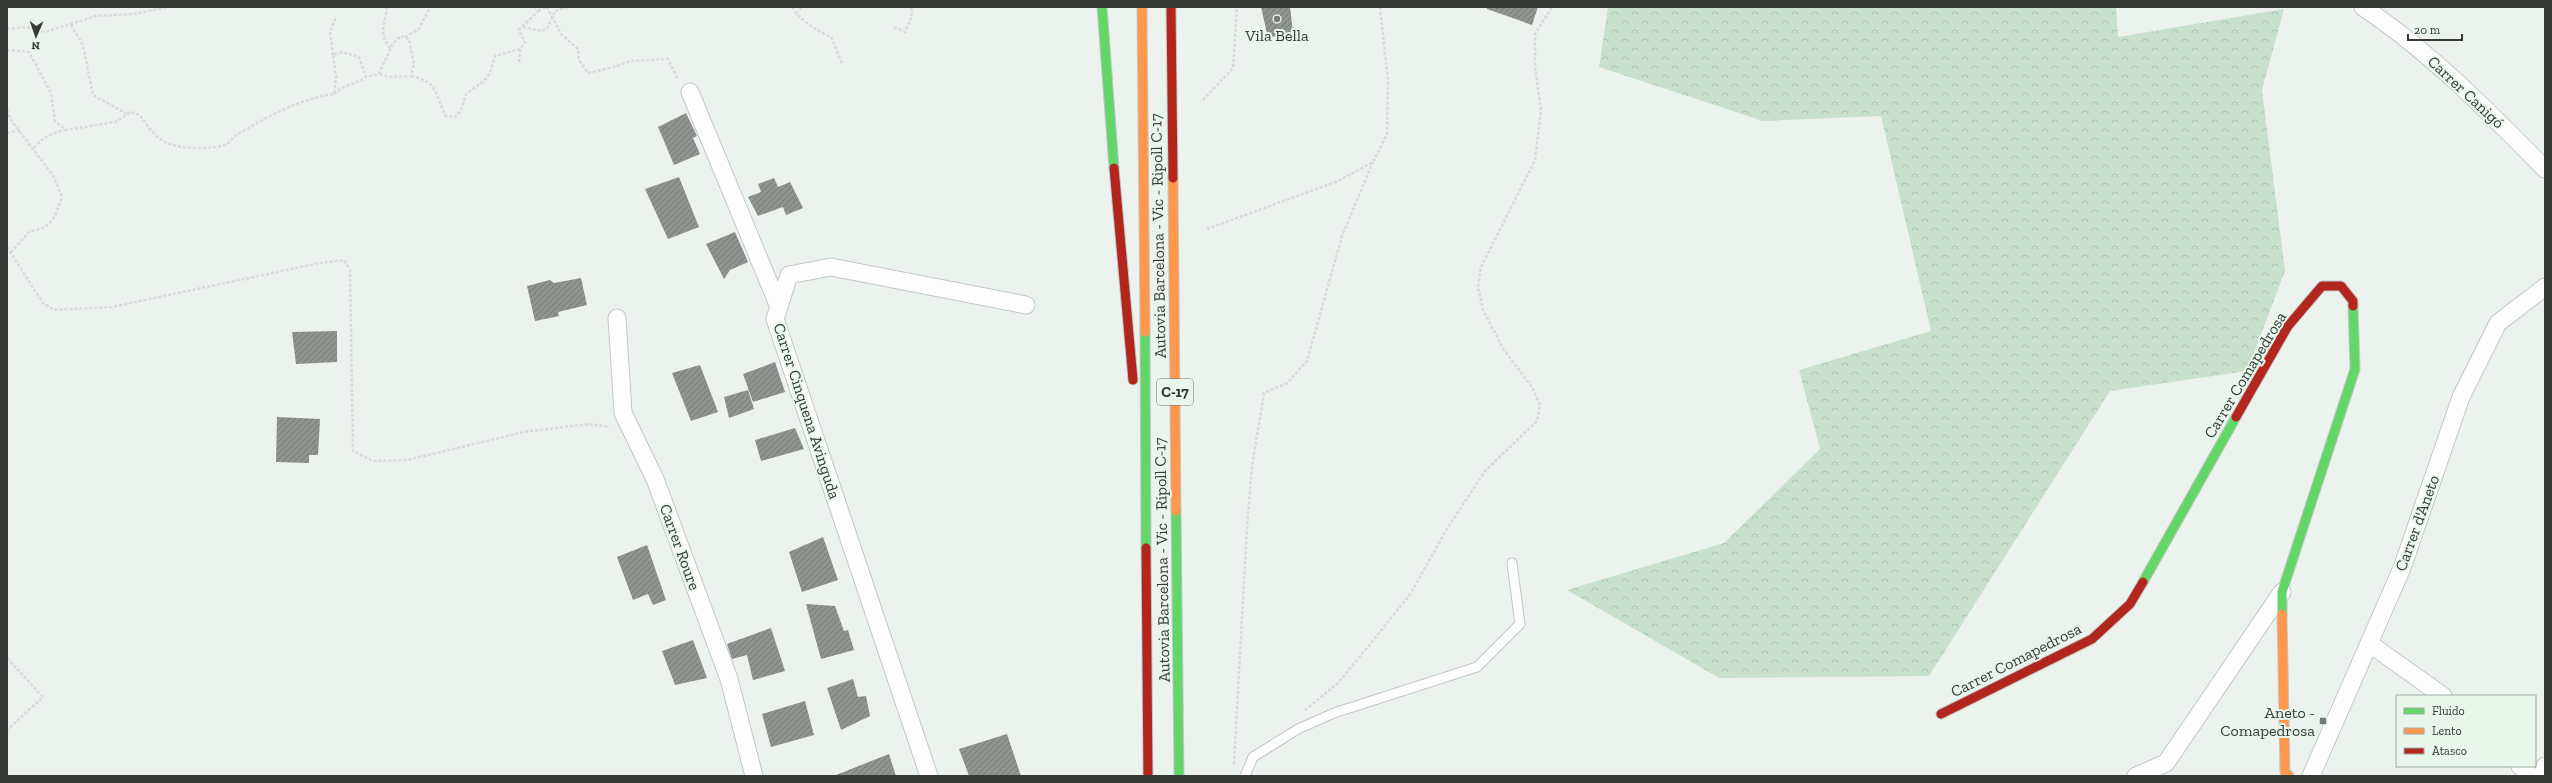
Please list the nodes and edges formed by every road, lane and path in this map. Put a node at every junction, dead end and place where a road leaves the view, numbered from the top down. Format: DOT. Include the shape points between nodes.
graph roads {
  1 [pos="168,7"];
  2 [pos="386,7"];
  3 [pos="430,7"];
  4 [pos="534,7"];
  5 [pos="547,7"];
  6 [pos="568,7"];
  7 [pos="792,7"];
  8 [pos="802,7"];
  9 [pos="911,7"];
  10 [pos="1102,7"];
  11 [pos="1142,7"];
  12 [pos="1171,7"];
  13 [pos="1237,7"];
  14 [pos="1380,7"];
  15 [pos="1552,7"];
  16 [pos="2363,7"];
  17 [pos="539,10"];
  18 [pos="796,14"];
  19 [pos="551,17"];
  20 [pos="336,18"];
  21 [pos="71,25"];
  22 [pos="522,27"];
  23 [pos="894,27"];
  24 [pos="7,29"];
  25 [pos="405,37"];
  26 [pos="391,49"];
  27 [pos="520,49"];
  28 [pos="7,50"];
  29 [pos="333,55"];
  30 [pos="520,62"];
  31 [pos="842,63"];
  32 [pos="379,74"];
  33 [pos="411,76"];
  34 [pos="366,77"];
  35 [pos="690,92"];
  36 [pos="334,94"];
  37 [pos="1203,100"];
  38 [pos="7,110"];
  39 [pos="127,114"];
  40 [pos="20,130"];
  41 [pos="66,130"];
  42 [pos="7,133"];
  43 [pos="34,148"];
  44 [pos="1373,162"];
  45 [pos="2545,168"];
  46 [pos="1207,229"];
  47 [pos="7,247"];
  48 [pos="10,252"];
  49 [pos="2545,288"];
  50 [pos="1026,305"];
  51 [pos="779,307"];
  52 [pos="617,318"];
  53 [pos="1134,389"];
  54 [pos="1136,405"];
  55 [pos="636,439"];
  56 [pos="1147,523"];
  57 [pos="1512,563"];
  58 [pos="2282,592"];
  59 [pos="2370,644"];
  60 [pos="7,658"];
  61 [pos="2442,695"];
  62 [pos="1300,714"];
  63 [pos="1941,714"];
  64 [pos="7,730"];
  65 [pos="2545,766"];
  66 [pos="2521,767"];
  67 [pos="1234,768"];
  68 [pos="754,776"];
  69 [pos="929,776"];
  70 [pos="1148,776"];
  71 [pos="1179,776"];
  72 [pos="1245,776"];
  73 [pos="2136,776"];
  74 [pos="2289,776"];
  75 [pos="2311,776"];
  76 [pos="2532,776"];
  77 [pos="2543,776"];
  1 -- 21 [label="path" via="134,14 96,16"];
  2 -- 26 [label="path" via="382,30 384,41"];
  3 -- 25 [label="path" via="419,29"];
  4 -- 17 [label="path"];
  5 -- 17 [label="path"];
  5 -- 19 [label="path"];
  6 -- 19 [label="path" via="555,11"];
  7 -- 18 [label="path"];
  8 -- 18 [label="path"];
  9 -- 23 [label="path" via="912,16 905,32"];
  10 -- 53 [label="main road" via="1121,264"];
  11 -- 56 [label="main road, Autovia Barcelona - Vic - Ripoll C-17 / C-17"];
  12 -- 71 [label="main road, Autovia Barcelona - Vic - Ripoll C-17 / C-17"];
  13 -- 37 [label="path" via="1234,68"];
  14 -- 44 [label="path" via="1388,81 1387,134"];
  15 -- 62 [label="path" via="1535,34 1534,67 1541,110 1535,160 1480,267 1478,287 1483,310 1504,350 1532,387 1540,405 1537,421 1485,471 1445,532 1411,593 1368,648 1337,684"];
  16 -- 45 [label="street, Carrer Canigó" via="2399,31 2491,114"];
  17 -- 22 [label="path"];
  18 -- 31 [label="path" via="810,22 814,30 831,37"];
  19 -- 22 [label="path" via="547,29 541,31"];
  19 -- 35 [label="path" via="561,34 578,49 579,60 588,73 630,61 668,59 678,80"];
  20 -- 29 [label="path" via="330,32"];
  21 -- 24 [label="path" via="45,32 26,27"];
  21 -- 39 [label="path" via="83,45 93,95"];
  22 -- 27 [label="path" via="519,30 525,43"];
  25 -- 26 [label="path" via="401,36 393,43"];
  25 -- 33 [label="path" via="409,39 414,64"];
  26 -- 32 [label="path"];
  27 -- 30 [label="path"];
  27 -- 33 [label="path" via="495,56 490,73 484,81 466,94 461,110 455,117 446,116 432,84"];
  28 -- 41 [label="path" via="29,52 51,94 55,121"];
  29 -- 34 [label="path" via="342,52 359,57"];
  29 -- 36 [label="path" via="336,76"];
  32 -- 33 [label="path" via="389,77"];
  32 -- 34 [label="path"];
  34 -- 36 [label="path" via="354,85 340,88"];
  35 -- 51 [label="street"];
  36 -- 39 [label="path" via="321,96 283,111 236,135 227,144 203,149 168,144 150,130 140,115 131,112"];
  38 -- 40 [label="path"];
  39 -- 41 [label="path" via="115,122"];
  40 -- 42 [label="path"];
  40 -- 43 [label="path"];
  41 -- 43 [label="path" via="42,138"];
  43 -- 48 [label="path" via="54,177 62,197 54,219 43,230 30,231"];
  44 -- 46 [label="path" via="1338,181"];
  44 -- 67 [label="path" via="1342,236 1307,361 1286,383 1264,392 1252,466 1246,527"];
  47 -- 48 [label="path"];
  48 -- 55 [label="path" via="43,303 54,310 112,307 344,260 350,270 353,451 373,461 407,460 524,432 589,424 612,428"];
  49 -- 59 [label="street, Carrer d'Aneto" via="2498,323 2461,397 2402,568"];
  50 -- 51 [label="street, Carrer Cinquena Avinguda" via="831,267 789,275"];
  51 -- 69 [label="street, Carrer Cinquena Avinguda" via="775,319"];
  52 -- 55 [label="street, Carrer Roure" via="623,413"];
  54 -- 56 [label="main road"];
  55 -- 68 [label="street, Carrer Roure" via="655,479 729,679"];
  56 -- 70 [label="main road, Autovia Barcelona - Vic - Ripoll C-17 / C-17"];
  57 -- 72 [label="lane" via="1520,624 1477,667 1334,713 1298,729 1253,757"];
  58 -- 63 [label="main road, Carrer Comapedrosa" via="2355,369 2353,301 2341,286 2322,286 2288,326 2130,604 2092,639"];
  58 -- 73 [label="street" via="2166,763"];
  58 -- 74 [label="main road, Carrer Comapedrosa" via="2285,772"];
  59 -- 61 [label="street"];
  59 -- 75 [label="street, Carrer d'Aneto"];
  60 -- 64 [label="path" via="43,697"];
  65 -- 77 [label="street"];
  66 -- 76 [label="street"];
}
